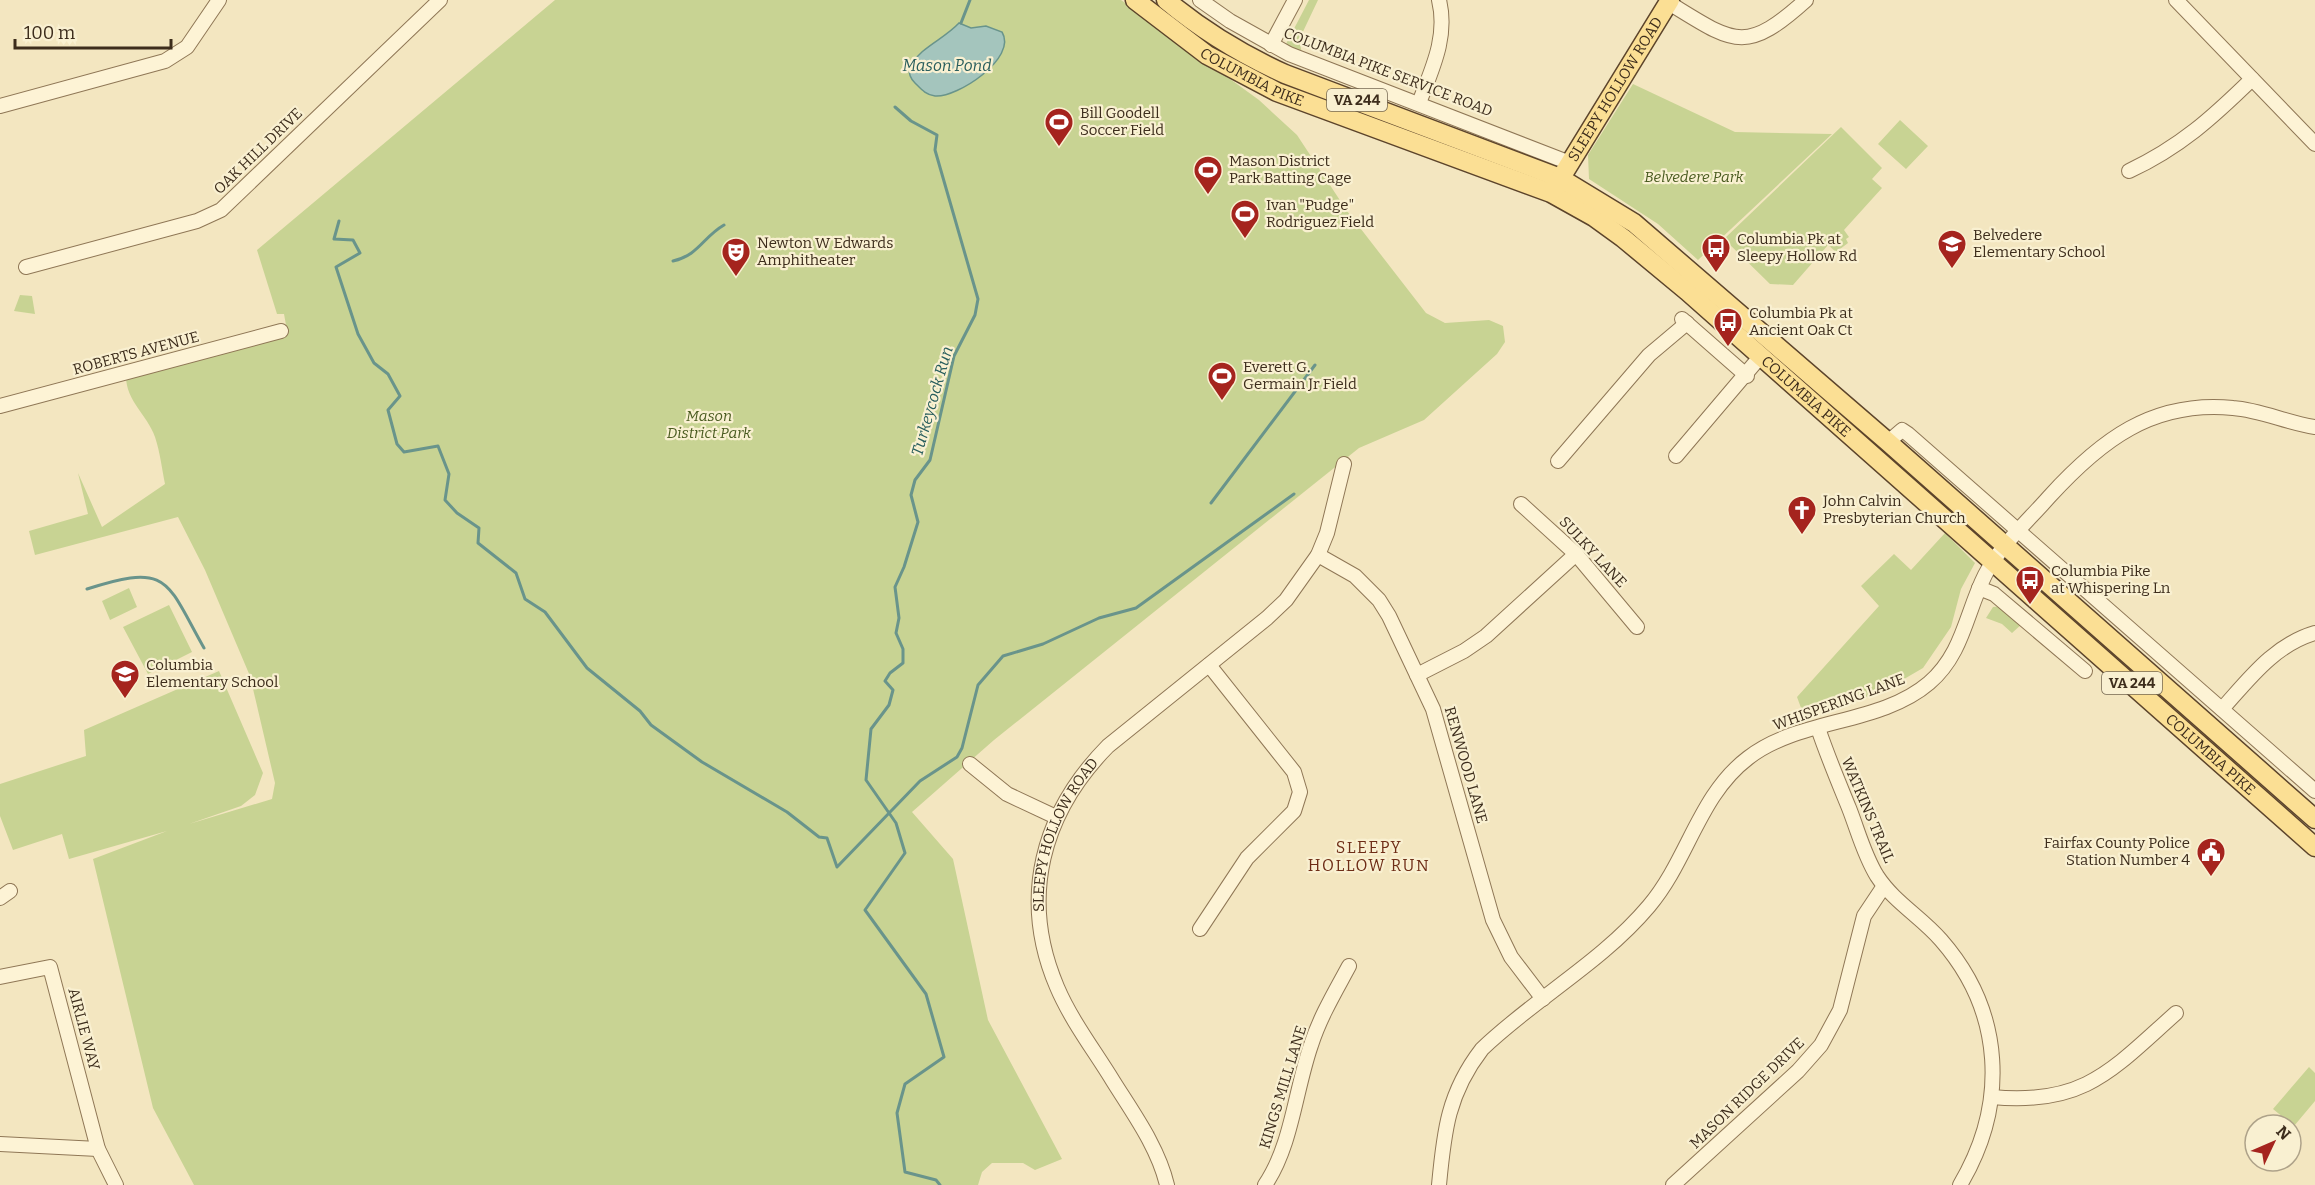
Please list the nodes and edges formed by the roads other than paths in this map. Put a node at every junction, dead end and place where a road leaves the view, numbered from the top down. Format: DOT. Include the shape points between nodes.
graph roads {
  1 [pos="219,0"];
  2 [pos="440,0"];
  3 [pos="1135,0"];
  4 [pos="1166,0"];
  5 [pos="1200,0"];
  6 [pos="1295,0"];
  7 [pos="1438,0"];
  8 [pos="1806,0"];
  9 [pos="2176,0"];
  10 [pos="1670,1"];
  11 [pos="1271,45"];
  12 [pos="2252,79"];
  13 [pos="1419,103"];
  14 [pos="0,106"];
  15 [pos="2315,144"];
  16 [pos="1570,163"];
  17 [pos="2129,171"];
  18 [pos="1556,186"];
  19 [pos="26,267"];
  20 [pos="281,331"];
  21 [pos="1760,357"];
  22 [pos="1747,375"];
  23 [pos="0,406"];
  24 [pos="2315,427"];
  25 [pos="1887,442"];
  26 [pos="1676,456"];
  27 [pos="1558,461"];
  28 [pos="1344,464"];
  29 [pos="1521,504"];
  30 [pos="2020,531"];
  31 [pos="2006,547"];
  32 [pos="1576,554"];
  33 [pos="1318,555"];
  34 [pos="1994,561"];
  35 [pos="1979,588"];
  36 [pos="1637,627"];
  37 [pos="2315,633"];
  38 [pos="1209,665"];
  39 [pos="2085,671"];
  40 [pos="1417,675"];
  41 [pos="2222,709"];
  42 [pos="1818,728"];
  43 [pos="970,764"];
  44 [pos="2315,791"];
  45 [pos="1056,818"];
  46 [pos="2315,819"];
  47 [pos="2315,847"];
  48 [pos="1884,886"];
  49 [pos="0,889"];
  50 [pos="0,898"];
  51 [pos="1200,929"];
  52 [pos="1349,966"];
  53 [pos="0,977"];
  54 [pos="1543,999"];
  55 [pos="2176,1013"];
  56 [pos="1992,1097"];
  57 [pos="0,1144"];
  58 [pos="98,1149"];
  59 [pos="116,1185"];
  60 [pos="1167,1185"];
  61 [pos="1265,1185"];
  62 [pos="1439,1185"];
  63 [pos="1673,1185"];
  64 [pos="1960,1185"];
  1 -- 14 [label="street" via="187,47 165,62"];
  2 -- 19 [label="street, OAK HILL DRIVE" via="220,210 197,222"];
  3 -- 18 [label="main road, COLUMBIA PIKE / VA 244" via="1207,55 1277,92"];
  4 -- 18 [label="main road, COLUMBIA PIKE / VA 244" via="1215,38 1285,74"];
  5 -- 11 [label="street, COLUMBIA PIKE SERVICE ROAD"];
  6 -- 11 [label="street"];
  7 -- 13 [label="street" via="1440,45"];
  8 -- 10 [label="street" via="1775,27 1750,37 1726,35"];
  9 -- 12 [label="street"];
  10 -- 16 [label="main road, SLEEPY HOLLOW ROAD"];
  11 -- 13 [label="street, COLUMBIA PIKE SERVICE ROAD"];
  12 -- 15 [label="street"];
  12 -- 17 [label="street" via="2195,133"];
  13 -- 16 [label="street, COLUMBIA PIKE SERVICE ROAD"];
  16 -- 18 [label="main road, SLEEPY HOLLOW ROAD"];
  18 -- 21 [label="main road, COLUMBIA PIKE / VA 244" via="1623,238"];
  18 -- 25 [label="main road, COLUMBIA PIKE / VA 244" via="1617,211 1652,237"];
  20 -- 23 [label="street, ROBERTS AVENUE"];
  21 -- 22 [label="street"];
  21 -- 34 [label="main road, COLUMBIA PIKE / VA 244"];
  22 -- 26 [label="street"];
  22 -- 27 [label="street" via="1684,321 1649,355"];
  24 -- 30 [label="street, WHISPERING LANE" via="2234,408 2189,409 2147,419 2089,455"];
  25 -- 30 [label="street" via="1902,430 1908,434"];
  25 -- 31 [label="main road, COLUMBIA PIKE / VA 244"];
  28 -- 33 [label="street" via="1335,511"];
  29 -- 32 [label="street, SULKY LANE"];
  30 -- 31 [label="street, WHISPERING LANE"];
  30 -- 41 [label="street"];
  31 -- 34 [label="street, WHISPERING LANE"];
  31 -- 46 [label="main road, COLUMBIA PIKE / VA 244"];
  32 -- 36 [label="street, SULKY LANE"];
  32 -- 40 [label="street" via="1486,636 1457,656"];
  33 -- 38 [label="street, SLEEPY HOLLOW ROAD" via="1286,600"];
  33 -- 40 [label="street, RENWOOD LANE" via="1355,576 1379,600"];
  34 -- 35 [label="street, WHISPERING LANE"];
  34 -- 47 [label="main road, COLUMBIA PIKE / VA 244"];
  35 -- 39 [label="street" via="1994,594"];
  35 -- 42 [label="street, WHISPERING LANE" via="1949,663 1924,688 1895,703"];
  37 -- 41 [label="street" via="2293,642 2266,661"];
  38 -- 45 [label="street, SLEEPY HOLLOW ROAD" via="1108,746 1073,785"];
  38 -- 51 [label="street" via="1294,772 1300,792 1294,811 1247,858"];
  40 -- 54 [label="street, RENWOOD LANE" via="1442,735 1493,920 1511,957"];
  41 -- 44 [label="street"];
  42 -- 48 [label="street, WATKINS TRAIL" via="1836,783"];
  42 -- 54 [label="street, WHISPERING LANE" via="1765,747 1734,770 1710,799 1676,866 1649,906 1607,949"];
  43 -- 45 [label="street" via="1007,794"];
  45 -- 60 [label="street, SLEEPY HOLLOW ROAD" via="1039,883 1040,925 1050,969 1070,1011 1142,1128"];
  48 -- 56 [label="street, WATKINS TRAIL" via="1939,937 1966,972 1989,1032"];
  48 -- 63 [label="street, MASON RIDGE DRIVE" via="1864,916 1840,1010 1821,1045 1798,1071"];
  49 -- 50 [label="street" via="10,891"];
  52 -- 61 [label="street, KINGS MILL LANE" via="1322,1016 1281,1155"];
  53 -- 58 [label="street, AIRLIE WAY" via="51,967"];
  54 -- 62 [label="street, WHISPERING LANE" via="1482,1049 1461,1080 1448,1115"];
  55 -- 56 [label="street" via="2088,1084 2052,1098"];
  56 -- 64 [label="street, WATKINS TRAIL" via="1980,1147"];
  57 -- 58 [label="street"];
  58 -- 59 [label="street"];
}
